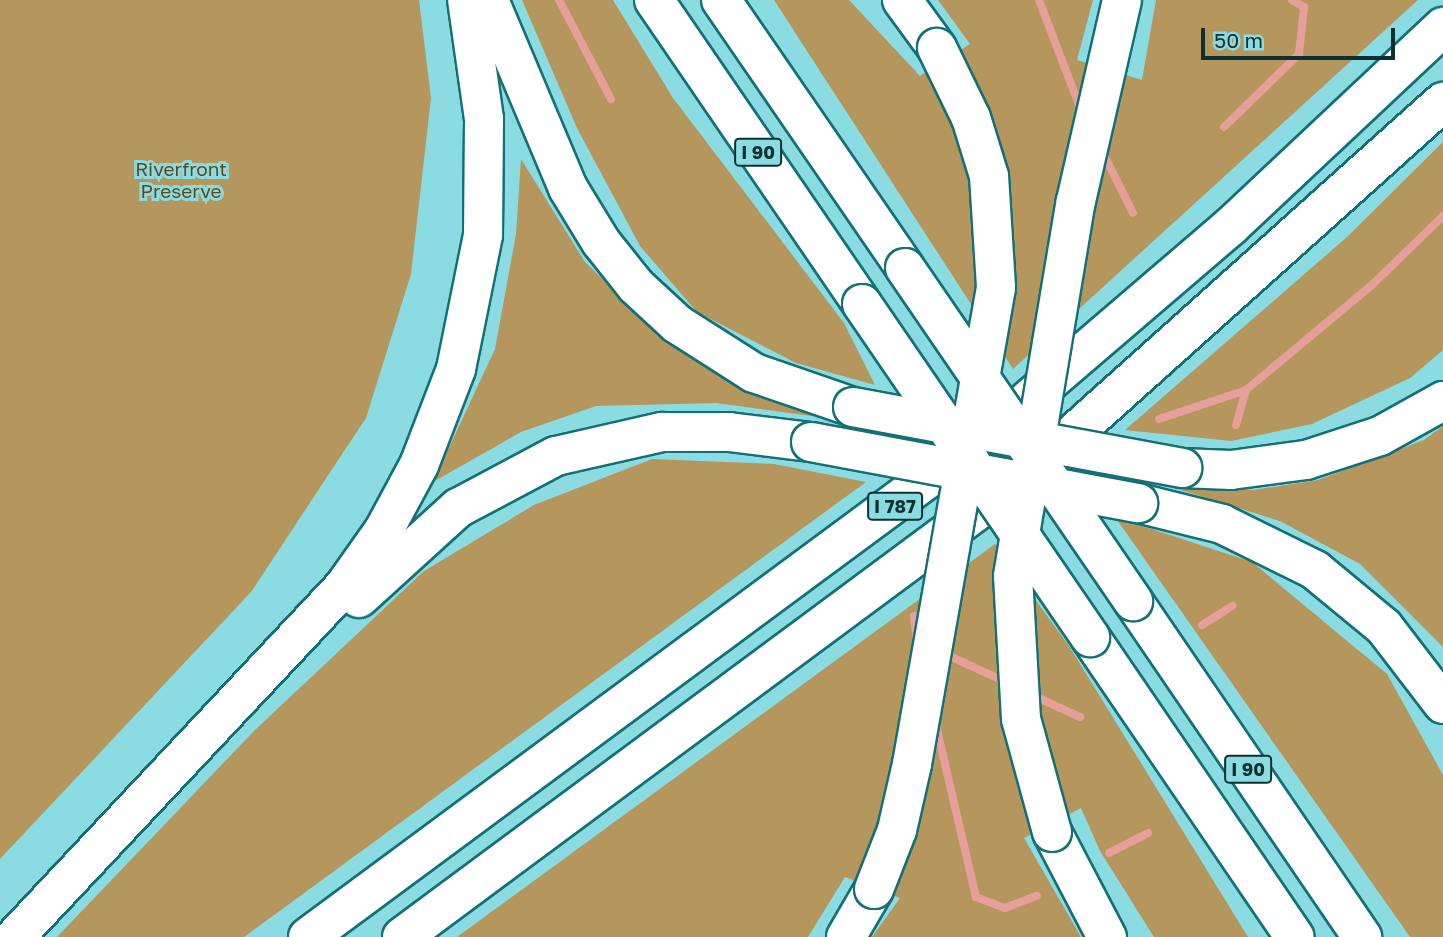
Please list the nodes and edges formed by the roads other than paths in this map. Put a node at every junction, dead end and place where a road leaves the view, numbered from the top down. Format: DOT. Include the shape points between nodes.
graph roads {
  1 [pos="467,0"];
  2 [pos="489,0"];
  3 [pos="654,0"];
  4 [pos="721,0"];
  5 [pos="902,0"];
  6 [pos="1122,0"];
  7 [pos="1443,27"];
  8 [pos="1443,102"];
  9 [pos="1443,401"];
  10 [pos="1443,704"];
  11 [pos="26,926"];
  12 [pos="308,937"];
  13 [pos="402,937"];
  14 [pos="846,937"];
  15 [pos="1107,937"];
  16 [pos="1295,937"];
  17 [pos="1362,937"];
  1 -- 11 [label="highway" via="484,119 483,235 467,332 419,465 384,530 343,588"];
  2 -- 9 [label="highway, bridge" via="568,188 630,279 677,324 729,359 790,388 853,407 1182,468 1231,470 1306,460 1380,436"];
  3 -- 16 [label="highway, I 90, bridge"];
  4 -- 17 [label="highway, I 90, bridge"];
  5 -- 14 [label="highway, bridge" via="937,48 971,118 989,176 996,287 910,775 897,830 874,889"];
  6 -- 15 [label="highway, bridge" via="1071,228 1013,576 1021,719 1052,832"];
  7 -- 12 [label="highway, I 787" via="1231,226 931,479"];
  8 -- 13 [label="highway, I 787" via="1036,467"];
  10 -- 11 [label="highway, bridge" via="1384,627 1315,570 1222,524 1138,503 811,442 729,432 626,437 556,456 489,488 392,565 131,830"];
}
